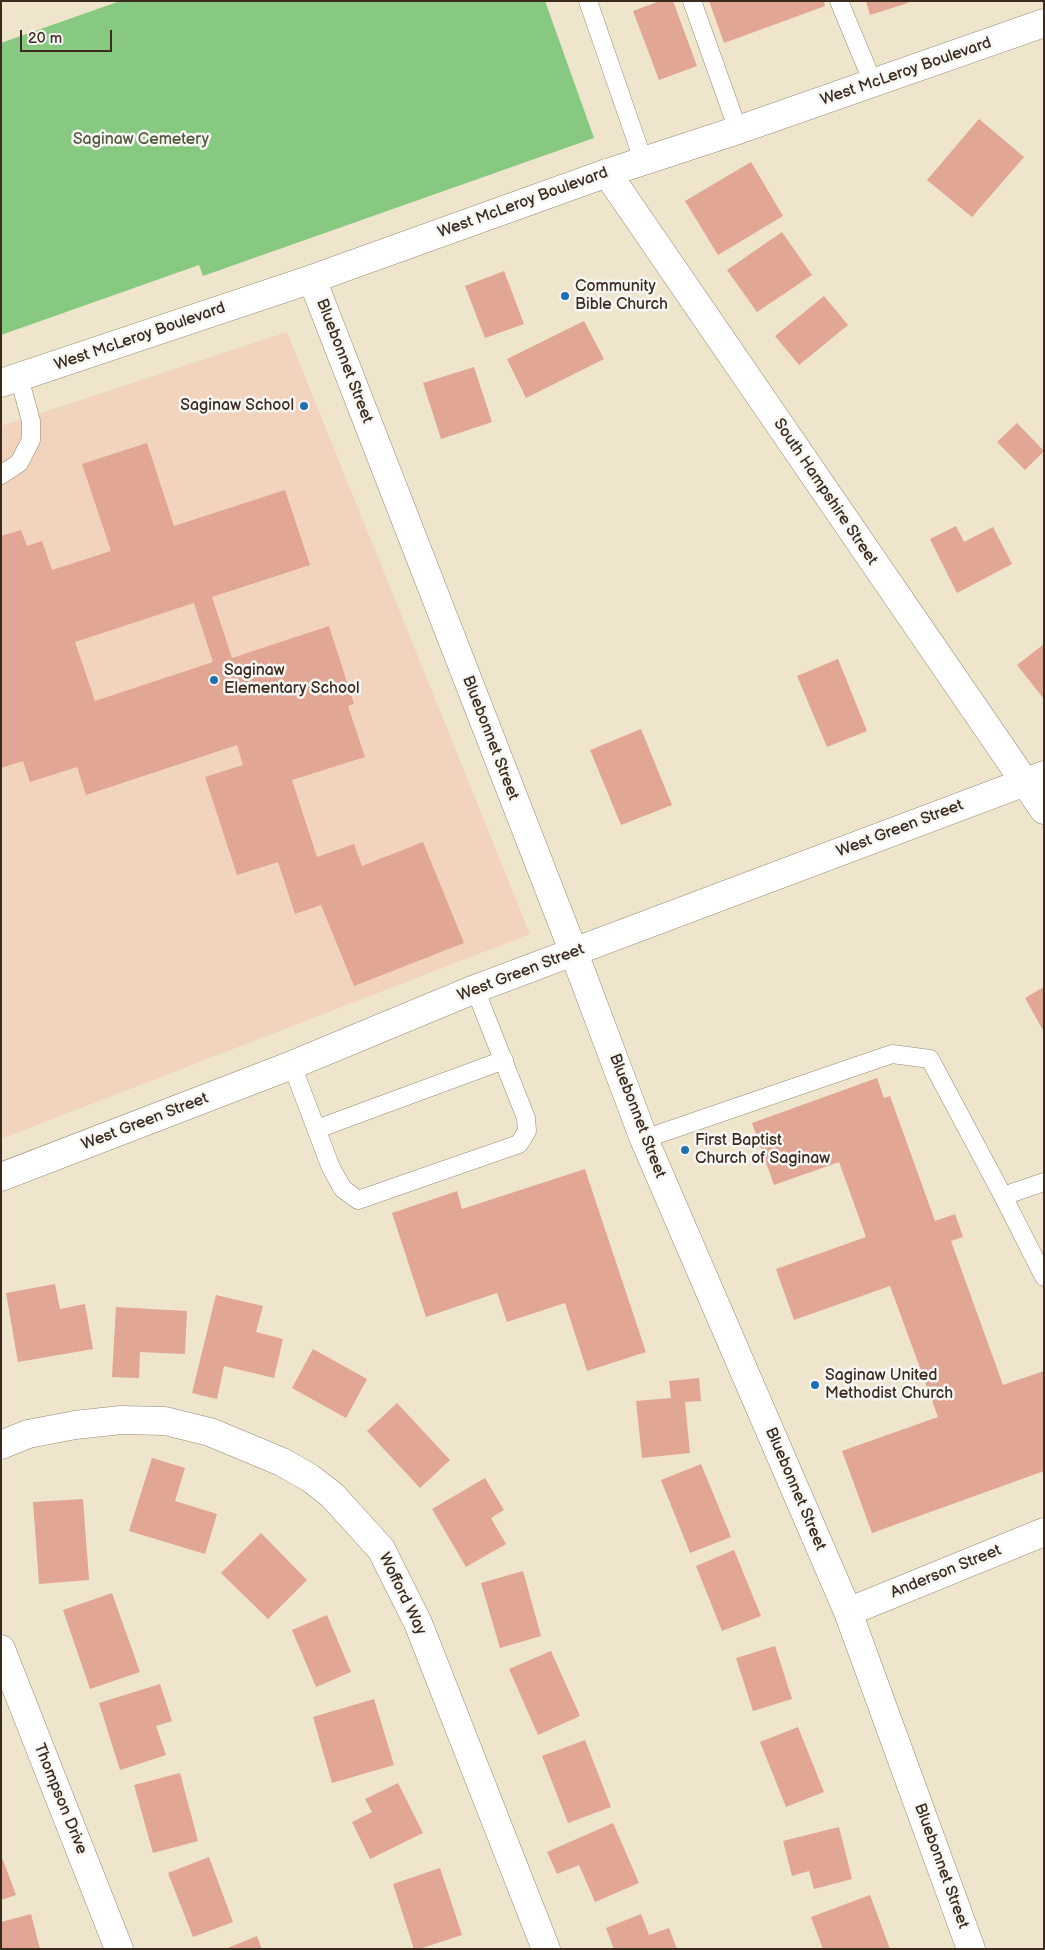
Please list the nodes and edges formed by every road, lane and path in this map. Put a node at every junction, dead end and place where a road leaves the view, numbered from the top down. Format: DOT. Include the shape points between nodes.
graph roads {
  1 [pos="588,1"];
  2 [pos="692,1"];
  3 [pos="839,1"];
  4 [pos="1044,23"];
  5 [pos="873,84"];
  6 [pos="738,130"];
  7 [pos="643,160"];
  8 [pos="607,173"];
  9 [pos="312,279"];
  10 [pos="10,380"];
  11 [pos="1,476"];
  12 [pos="1034,778"];
  13 [pos="1044,810"];
  14 [pos="574,952"];
  15 [pos="475,990"];
  16 [pos="504,1060"];
  17 [pos="292,1065"];
  18 [pos="317,1129"];
  19 [pos="644,1139"];
  20 [pos="1,1177"];
  21 [pos="1044,1182"];
  22 [pos="1003,1196"];
  23 [pos="1044,1277"];
  24 [pos="1,1445"];
  25 [pos="1044,1532"];
  26 [pos="848,1612"];
  27 [pos="1,1649"];
  28 [pos="119,1949"];
  29 [pos="546,1949"];
  30 [pos="972,1949"];
  1 -- 7 [label="lane"];
  2 -- 6 [label="lane"];
  3 -- 5 [label="lane"];
  4 -- 5 [label="street, West McLeroy Boulevard"];
  5 -- 6 [label="street, West McLeroy Boulevard"];
  6 -- 7 [label="street, West McLeroy Boulevard"];
  7 -- 8 [label="street, West McLeroy Boulevard"];
  8 -- 9 [label="street, West McLeroy Boulevard"];
  8 -- 12 [label="street, South Hampshire Street"];
  9 -- 10 [label="street, West McLeroy Boulevard"];
  9 -- 14 [label="street, Bluebonnet Street"];
  10 -- 11 [label="lane" via="30,421 31,440 19,463"];
  12 -- 13 [label="street, South Hampshire Street"];
  12 -- 14 [label="street, West Green Street"];
  14 -- 15 [label="street, West Green Street"];
  14 -- 19 [label="street, Bluebonnet Street"];
  15 -- 16 [label="lane"];
  15 -- 17 [label="street, West Green Street"];
  16 -- 18 [label="lane"];
  16 -- 18 [label="lane" via="526,1118 527,1132 519,1144 358,1200 342,1189"];
  17 -- 18 [label="lane"];
  17 -- 20 [label="street, West Green Street"];
  19 -- 22 [label="lane" via="892,1054 930,1059"];
  19 -- 26 [label="street, Bluebonnet Street"];
  21 -- 22 [label="lane"];
  22 -- 23 [label="lane"];
  24 -- 29 [label="street, Wofford Way" via="28,1434 75,1425 120,1420 165,1421 210,1432 282,1462 332,1495 381,1549 418,1623"];
  25 -- 26 [label="street, Anderson Street"];
  26 -- 30 [label="street, Bluebonnet Street"];
  27 -- 28 [label="street, Thompson Drive"];
}
